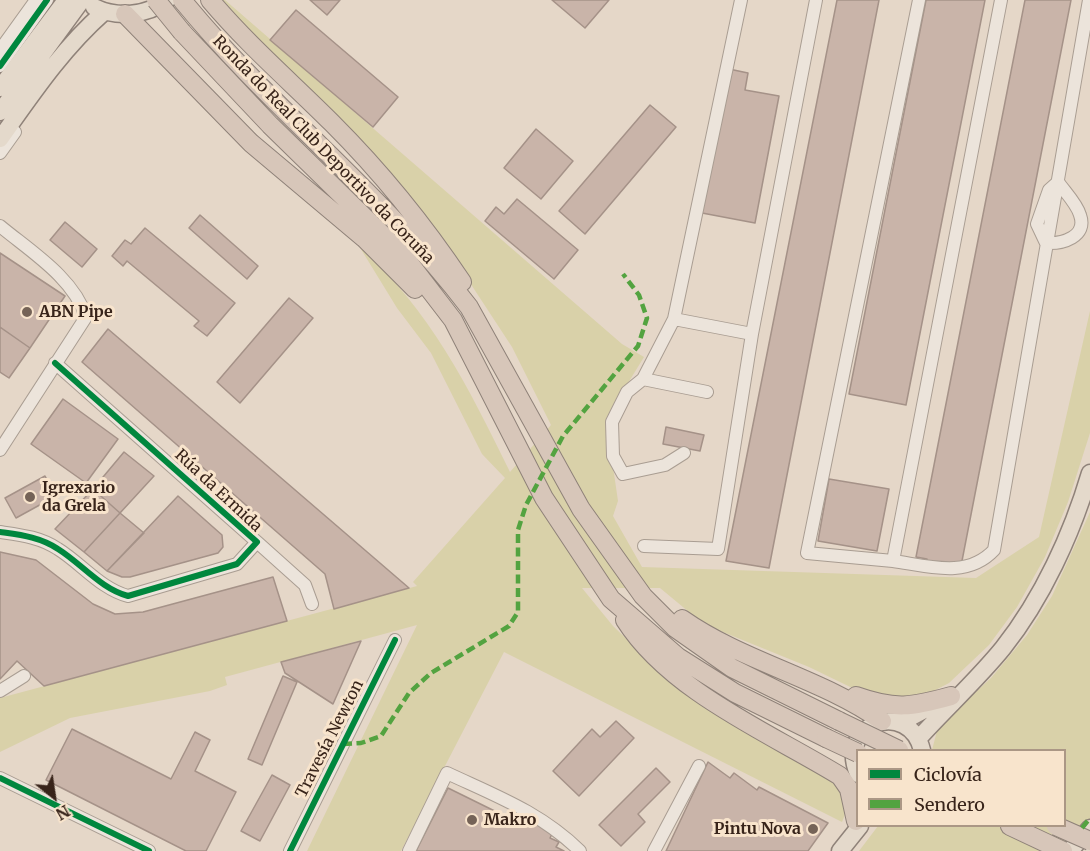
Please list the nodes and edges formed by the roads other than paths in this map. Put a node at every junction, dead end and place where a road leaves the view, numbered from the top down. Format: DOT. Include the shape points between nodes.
graph roads {
  1 [pos="36,0"];
  2 [pos="47,0"];
  3 [pos="66,0"];
  4 [pos="156,0"];
  5 [pos="167,0"];
  6 [pos="182,0"];
  7 [pos="210,0"];
  8 [pos="741,0"];
  9 [pos="816,0"];
  10 [pos="919,0"];
  11 [pos="1001,0"];
  12 [pos="1089,0"];
  13 [pos="90,4"];
  14 [pos="125,14"];
  15 [pos="34,19"];
  16 [pos="79,34"];
  17 [pos="0,52"];
  18 [pos="0,66"];
  19 [pos="0,88"];
  20 [pos="0,112"];
  21 [pos="0,139"];
  22 [pos="0,153"];
  23 [pos="1058,182"];
  24 [pos="0,226"];
  25 [pos="1046,243"];
  26 [pos="470,307"];
  27 [pos="674,319"];
  28 [pos="752,334"];
  29 [pos="55,363"];
  30 [pos="478,368"];
  31 [pos="643,379"];
  32 [pos="707,392"];
  33 [pos="0,450"];
  34 [pos="684,453"];
  35 [pos="1090,473"];
  36 [pos="0,532"];
  37 [pos="257,542"];
  38 [pos="644,546"];
  39 [pos="612,555"];
  40 [pos="893,561"];
  41 [pos="611,599"];
  42 [pos="312,604"];
  43 [pos="395,640"];
  44 [pos="24,676"];
  45 [pos="819,686"];
  46 [pos="0,691"];
  47 [pos="957,693"];
  48 [pos="889,722"];
  49 [pos="759,729"];
  50 [pos="920,745"];
  51 [pos="897,749"];
  52 [pos="856,752"];
  53 [pos="699,766"];
  54 [pos="856,768"];
  55 [pos="856,774"];
  56 [pos="0,778"];
  57 [pos="856,819"];
  58 [pos="856,825"];
  59 [pos="1014,827"];
  60 [pos="1060,827"];
  61 [pos="1090,828"];
  62 [pos="1090,841"];
  63 [pos="149,851"];
  64 [pos="290,851"];
  65 [pos="409,851"];
  66 [pos="579,851"];
  67 [pos="654,851"];
  68 [pos="840,851"];
  69 [pos="1063,851"];
  70 [pos="1070,851"];
  1 -- 17 [label="street"];
  2 -- 15 [label="street"];
  3 -- 19 [label="main road"];
  4 -- 30 [label="highway, Ronda do Real Club Deportivo da Coruña, bridge" via="270,125 403,255 453,320"];
  5 -- 14 [label="main road" via="151,9"];
  6 -- 26 [label="highway, Ronda do Real Club Deportivo da Coruña" via="265,93 380,204"];
  7 -- 26 [label="highway" via="360,153 424,227 464,285"];
  8 -- 27 [label="street"];
  9 -- 28 [label="street"];
  10 -- 40 [label="street" via="807,553"];
  11 -- 40 [label="street"];
  12 -- 23 [label="street"];
  13 -- 14 [label="main road"];
  13 -- 16 [label="main road"];
  13 -- 20 [label="main road"];
  14 -- 30 [label="highway" via="251,143 401,273"];
  15 -- 17 [label="street"];
  15 -- 18 [label="street"];
  16 -- 21 [label="main road"];
  16 -- 22 [label="street" via="70,55"];
  23 -- 25 [label="street"];
  23 -- 25 [label="street" via="1081,215 1081,225 1075,237 1061,244"];
  24 -- 29 [label="street" via="54,270 81,301 86,317"];
  25 -- 40 [label="street" via="994,550 985,560 960,569"];
  26 -- 39 [label="highway, Ronda do Real Club Deportivo da Coruña" via="534,427"];
  27 -- 28 [label="street"];
  27 -- 31 [label="street"];
  28 -- 38 [label="street" via="718,549"];
  29 -- 33 [label="street"];
  29 -- 37 [label="street, Rúa da Ermida"];
  30 -- 41 [label="highway, Ronda do Real Club Deportivo da Coruña" via="556,518"];
  31 -- 32 [label="street"];
  31 -- 34 [label="street" via="627,392 612,423 613,456 623,474 665,465"];
  35 -- 47 [label="main road" via="1069,530 1029,610 1004,647"];
  36 -- 37 [label="street, Rúa da Ermida" via="37,538 115,592 128,596 237,564"];
  37 -- 42 [label="street, Rúa da Ermida" via="305,585"];
  39 -- 45 [label="highway" via="692,626"];
  39 -- 51 [label="highway, Ronda do Real Club Deportivo da Coruña, bridge" via="643,596 675,628 732,668"];
  41 -- 49 [label="highway" via="644,646 699,693"];
  41 -- 52 [label="highway, Ronda do Real Club Deportivo da Coruña, bridge" via="678,657 735,693"];
  43 -- 64 [label="street, Travesía Newton"];
  44 -- 46 [label="street"];
  45 -- 47 [label="highway" via="891,706 915,706"];
  45 -- 48 [label="highway"];
  47 -- 48 [label="main road" via="906,720"];
  47 -- 50 [label="main road"];
  48 -- 50 [label="main road" via="904,725"];
  48 -- 54 [label="main road" via="862,732 853,752"];
  49 -- 55 [label="highway"];
  49 -- 57 [label="highway" via="840,776 849,789"];
  53 -- 67 [label="street"];
  56 -- 63 [label="street"];
  58 -- 68 [label="main road"];
  59 -- 69 [label="highway"];
  60 -- 62 [label="highway, bridge"];
  61 -- 70 [label="main road"];
  65 -- 66 [label="street" via="447,773 531,812 557,829"];
}
